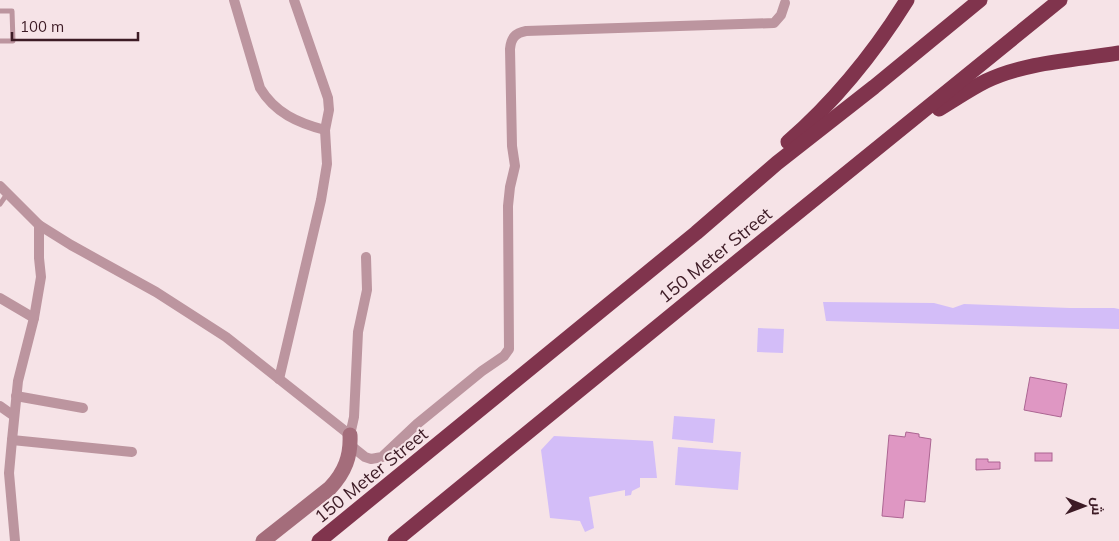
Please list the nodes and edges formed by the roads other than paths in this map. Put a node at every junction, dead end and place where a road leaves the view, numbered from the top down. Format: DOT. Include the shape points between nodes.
graph roads {
  1 [pos="234,0"];
  2 [pos="294,0"];
  3 [pos="907,0"];
  4 [pos="980,0"];
  5 [pos="1060,0"];
  6 [pos="785,3"];
  7 [pos="0,11"];
  8 [pos="0,41"];
  9 [pos="1119,53"];
  10 [pos="325,130"];
  11 [pos="896,134"];
  12 [pos="4,189"];
  13 [pos="0,204"];
  14 [pos="39,225"];
  15 [pos="696,233"];
  16 [pos="366,257"];
  17 [pos="0,298"];
  18 [pos="34,318"];
  19 [pos="279,379"];
  20 [pos="16,396"];
  21 [pos="0,406"];
  22 [pos="82,408"];
  23 [pos="14,416"];
  24 [pos="12,440"];
  25 [pos="350,440"];
  26 [pos="132,452"];
  27 [pos="15,541"];
  28 [pos="264,541"];
  29 [pos="319,541"];
  30 [pos="395,541"];
  1 -- 10 [label="street" via="265,96 289,118"];
  2 -- 10 [label="street" via="328,98"];
  3 -- 15 [label="highway" via="841,92"];
  4 -- 15 [label="highway, 150 Meter Street" via="777,163"];
  5 -- 11 [label="highway, 150 Meter Street"];
  6 -- 25 [label="street" via="774,23 526,31 514,36 510,58 512,146 516,166 508,206 510,349 417,424 382,457 365,458"];
  7 -- 8 [label="lane" via="12,11 14,41"];
  9 -- 11 [label="highway" via="1010,72 986,81"];
  10 -- 19 [label="street" via="327,164 321,200"];
  11 -- 30 [label="highway, 150 Meter Street" via="700,290"];
  12 -- 13 [label="lane"];
  12 -- 14 [label="street"];
  14 -- 18 [label="street" via="41,277"];
  14 -- 19 [label="street" via="156,292 226,337"];
  15 -- 29 [label="highway, 150 Meter Street"];
  16 -- 25 [label="street" via="367,290 358,332"];
  17 -- 18 [label="street"];
  18 -- 20 [label="street"];
  19 -- 25 [label="street"];
  20 -- 22 [label="street"];
  20 -- 23 [label="street"];
  21 -- 23 [label="street"];
  23 -- 24 [label="street"];
  24 -- 26 [label="street"];
  24 -- 27 [label="street" via="9,473"];
  25 -- 28 [label="street" via="347,464 337,481"];
}
